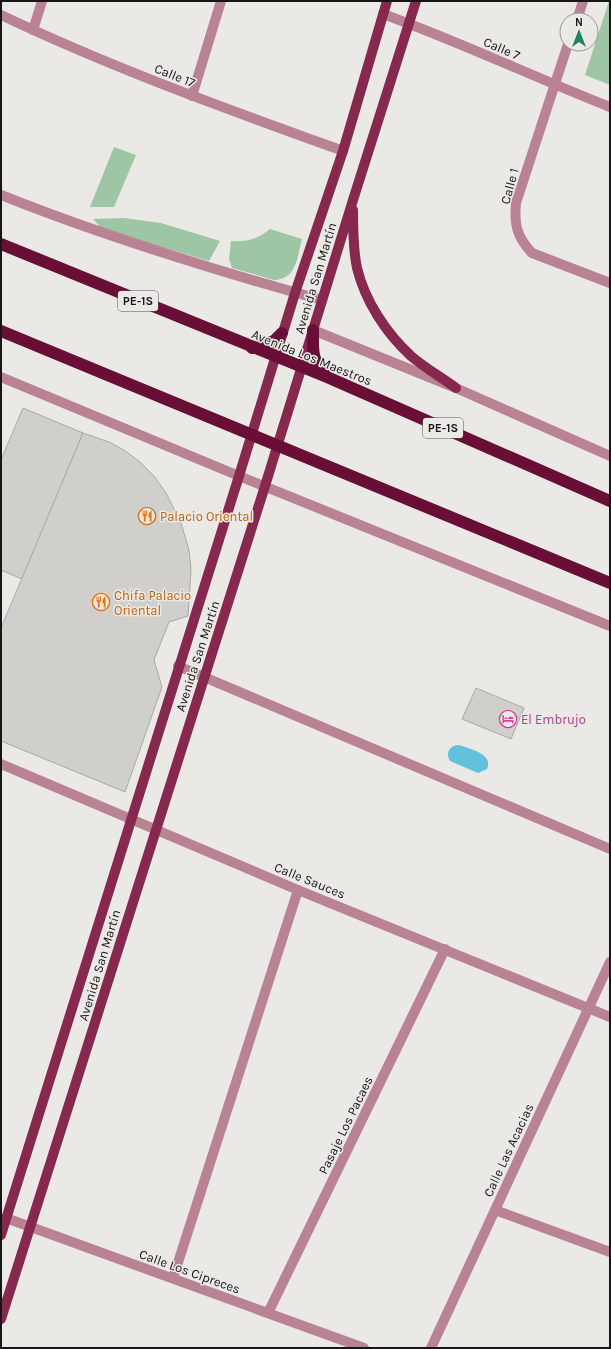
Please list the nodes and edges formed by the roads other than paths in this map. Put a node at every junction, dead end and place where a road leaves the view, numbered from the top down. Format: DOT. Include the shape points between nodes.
graph roads {
  1 [pos="42,1"];
  2 [pos="220,1"];
  3 [pos="387,1"];
  4 [pos="416,1"];
  5 [pos="583,1"];
  6 [pos="580,12"];
  7 [pos="383,14"];
  8 [pos="1,15"];
  9 [pos="409,23"];
  10 [pos="33,30"];
  11 [pos="565,52"];
  12 [pos="554,85"];
  13 [pos="192,96"];
  14 [pos="610,107"];
  15 [pos="343,151"];
  16 [pos="1,195"];
  17 [pos="353,200"];
  18 [pos="1,244"];
  19 [pos="610,283"];
  20 [pos="295,293"];
  21 [pos="322,300"];
  22 [pos="313,330"];
  23 [pos="1,331"];
  24 [pos="282,333"];
  25 [pos="252,348"];
  26 [pos="275,357"];
  27 [pos="301,367"];
  28 [pos="1,377"];
  29 [pos="326,377"];
  30 [pos="456,388"];
  31 [pos="251,433"];
  32 [pos="277,444"];
  33 [pos="610,456"];
  34 [pos="239,476"];
  35 [pos="265,486"];
  36 [pos="610,501"];
  37 [pos="610,583"];
  38 [pos="610,626"];
  39 [pos="178,666"];
  40 [pos="204,677"];
  41 [pos="1,764"];
  42 [pos="131,818"];
  43 [pos="156,829"];
  44 [pos="610,849"];
  45 [pos="298,890"];
  46 [pos="445,949"];
  47 [pos="610,962"];
  48 [pos="588,1008"];
  49 [pos="610,1017"];
  50 [pos="495,1210"];
  51 [pos="6,1218"];
  52 [pos="31,1226"];
  53 [pos="1,1235"];
  54 [pos="610,1252"];
  55 [pos="173,1278"];
  56 [pos="268,1313"];
  57 [pos="1,1319"];
  58 [pos="364,1348"];
  59 [pos="431,1348"];
  1 -- 10 [label="street"];
  2 -- 13 [label="street"];
  3 -- 7 [label="main road, Avenida San Martín"];
  4 -- 9 [label="main road, Avenida San Martín"];
  5 -- 6 [label="street"];
  7 -- 9 [label="street, Calle 7"];
  7 -- 15 [label="main road, Avenida San Martín"];
  8 -- 10 [label="street, Calle 17"];
  9 -- 12 [label="street, Calle 7"];
  9 -- 17 [label="main road, Avenida San Martín"];
  10 -- 13 [label="street, Calle 17"];
  11 -- 12 [label="street, Calle 1"];
  12 -- 14 [label="street, Calle 7"];
  12 -- 19 [label="street, Calle 1" via="516,203 515,226 532,253"];
  13 -- 15 [label="street, Calle 17"];
  15 -- 20 [label="main road, Avenida San Martín"];
  16 -- 20 [label="street" via="115,237"];
  17 -- 21 [label="main road, Avenida San Martín"];
  17 -- 30 [label="main road" via="357,269 382,324 412,356"];
  18 -- 25 [label="highway, Avenida Los Maestros / PE-1S"];
  20 -- 21 [label="street"];
  20 -- 24 [label="main road, Avenida San Martín"];
  21 -- 22 [label="main road, Avenida San Martín"];
  22 -- 27 [label="main road, Avenida San Martín"];
  22 -- 29 [label="highway" via="313,356 318,368"];
  22 -- 30 [label="street, Avenida Los Maestros"];
  23 -- 31 [label="highway"];
  24 -- 25 [label="highway" via="274,341"];
  24 -- 26 [label="main road, Avenida San Martín"];
  25 -- 26 [label="highway, Avenida Los Maestros / PE-1S"];
  26 -- 27 [label="highway, Avenida Los Maestros / PE-1S"];
  26 -- 31 [label="main road, Avenida San Martín"];
  27 -- 29 [label="highway, Avenida Los Maestros / PE-1S"];
  27 -- 32 [label="main road, Avenida San Martín"];
  28 -- 34 [label="street"];
  29 -- 36 [label="highway, Avenida Los Maestros / PE-1S"];
  30 -- 33 [label="street, Avenida Los Maestros"];
  31 -- 32 [label="highway"];
  31 -- 34 [label="main road, Avenida San Martín"];
  32 -- 35 [label="main road, Avenida San Martín"];
  32 -- 37 [label="highway"];
  34 -- 35 [label="street"];
  34 -- 39 [label="main road, Avenida San Martín"];
  35 -- 38 [label="street"];
  35 -- 40 [label="main road, Avenida San Martín"];
  39 -- 40 [label="street"];
  39 -- 42 [label="main road, Avenida San Martín"];
  40 -- 43 [label="main road, Avenida San Martín"];
  40 -- 44 [label="street"];
  41 -- 42 [label="street, Calle Sauces"];
  42 -- 43 [label="street, Calle Sauces"];
  42 -- 51 [label="main road, Avenida San Martín"];
  43 -- 45 [label="street, Calle Sauces"];
  43 -- 52 [label="main road, Avenida San Martín"];
  45 -- 46 [label="street, Calle Sauces"];
  45 -- 55 [label="street"];
  46 -- 48 [label="street, Calle Sauces"];
  46 -- 56 [label="street, Pasaje Los Pacaes"];
  47 -- 48 [label="street, Calle Las Acacias"];
  48 -- 49 [label="street, Calle Sauces"];
  48 -- 50 [label="street, Calle Las Acacias"];
  50 -- 54 [label="street"];
  50 -- 59 [label="street, Calle Las Acacias"];
  51 -- 52 [label="street, Calle Los Cipreces"];
  51 -- 53 [label="main road, Avenida San Martín"];
  52 -- 55 [label="street, Calle Los Cipreces"];
  52 -- 57 [label="main road, Avenida San Martín"];
  55 -- 56 [label="street, Calle Los Cipreces"];
  56 -- 58 [label="street, Calle Los Cipreces"];
}
